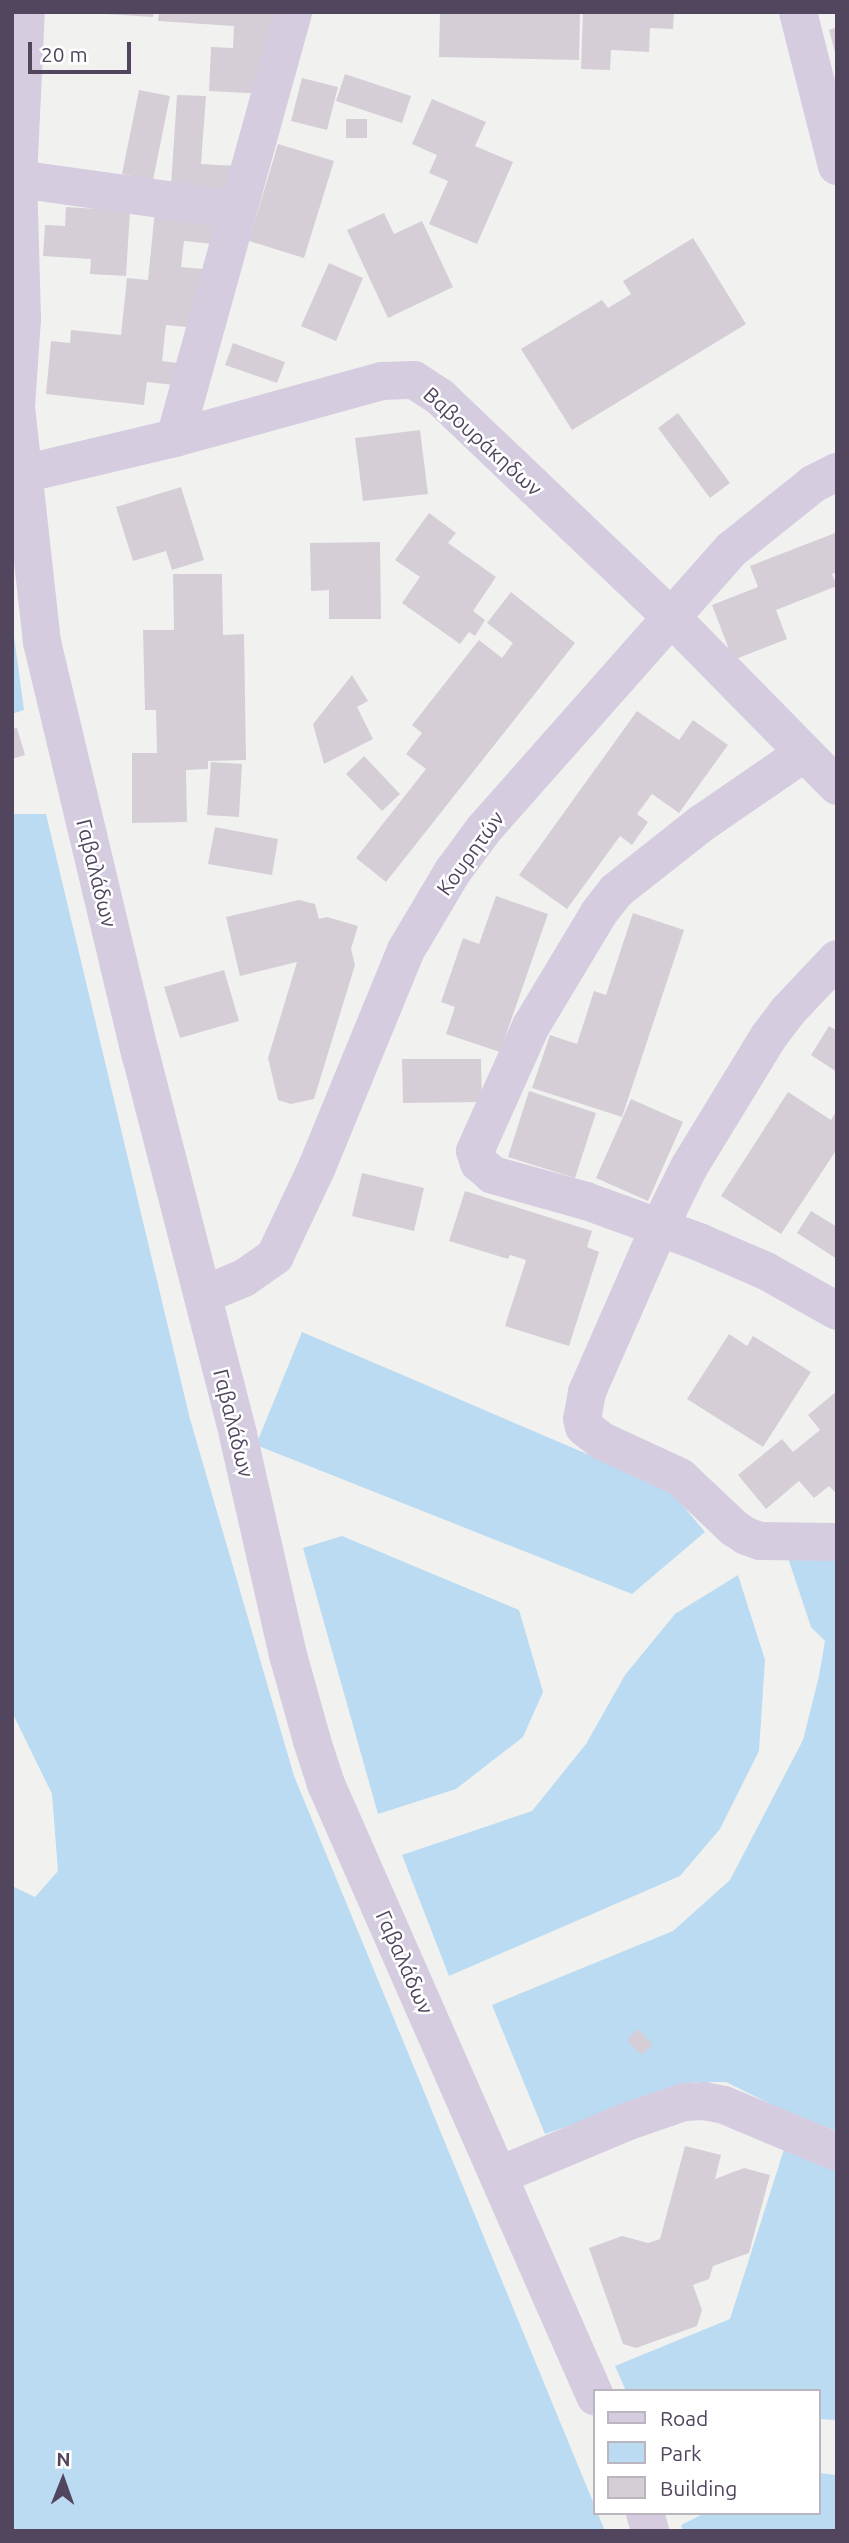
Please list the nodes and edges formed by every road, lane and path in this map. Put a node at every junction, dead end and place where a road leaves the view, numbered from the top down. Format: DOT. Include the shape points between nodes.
graph roads {
  1 [pos="26,12"];
  2 [pos="293,12"];
  3 [pos="798,12"];
  4 [pos="837,166"];
  5 [pos="18,179"];
  6 [pos="238,210"];
  7 [pos="14,406"];
  8 [pos="176,438"];
  9 [pos="837,472"];
  10 [pos="23,474"];
  11 [pos="671,617"];
  12 [pos="804,753"];
  13 [pos="837,786"];
  14 [pos="837,959"];
  15 [pos="659,1228"];
  16 [pos="203,1295"];
  17 [pos="837,1311"];
  18 [pos="837,1542"];
  19 [pos="837,2152"];
  20 [pos="500,2175"];
  21 [pos="594,2394"];
  1 -- 5 [label="street, Γαβαλάδων"];
  2 -- 6 [label="street"];
  3 -- 4 [label="street"];
  5 -- 6 [label="street"];
  5 -- 7 [label="street, Γαβαλάδων" via="23,307"];
  6 -- 8 [label="street"];
  7 -- 10 [label="street, Γαβαλάδων"];
  8 -- 10 [label="street, Βαβουράκηδων"];
  8 -- 11 [label="street, Βαβουράκηδων" via="382,381 414,380 440,397"];
  9 -- 11 [label="street, Κουρητών" via="813,484 732,550"];
  10 -- 16 [label="street, Γαβαλάδων" via="42,642"];
  11 -- 12 [label="street, Βαβουράκηδων"];
  11 -- 16 [label="street, Κουρητών" via="484,829 453,872 406,950 317,1167 275,1256 244,1278"];
  12 -- 13 [label="street, Βαβουράκηδων"];
  12 -- 15 [label="street" via="674,844 616,891 531,1026 477,1144 479,1163 493,1175 586,1201"];
  14 -- 15 [label="street" via="769,1036 714,1122"];
  15 -- 17 [label="street" via="766,1271"];
  15 -- 18 [label="street" via="587,1392 584,1427 602,1441 680,1477 746,1536 771,1542"];
  16 -- 20 [label="street, Γαβαλάδων" via="288,1655 326,1784"];
  19 -- 20 [label="street" via="724,2105 684,2102"];
  20 -- 21 [label="street, Γαβαλάδων"];
}
